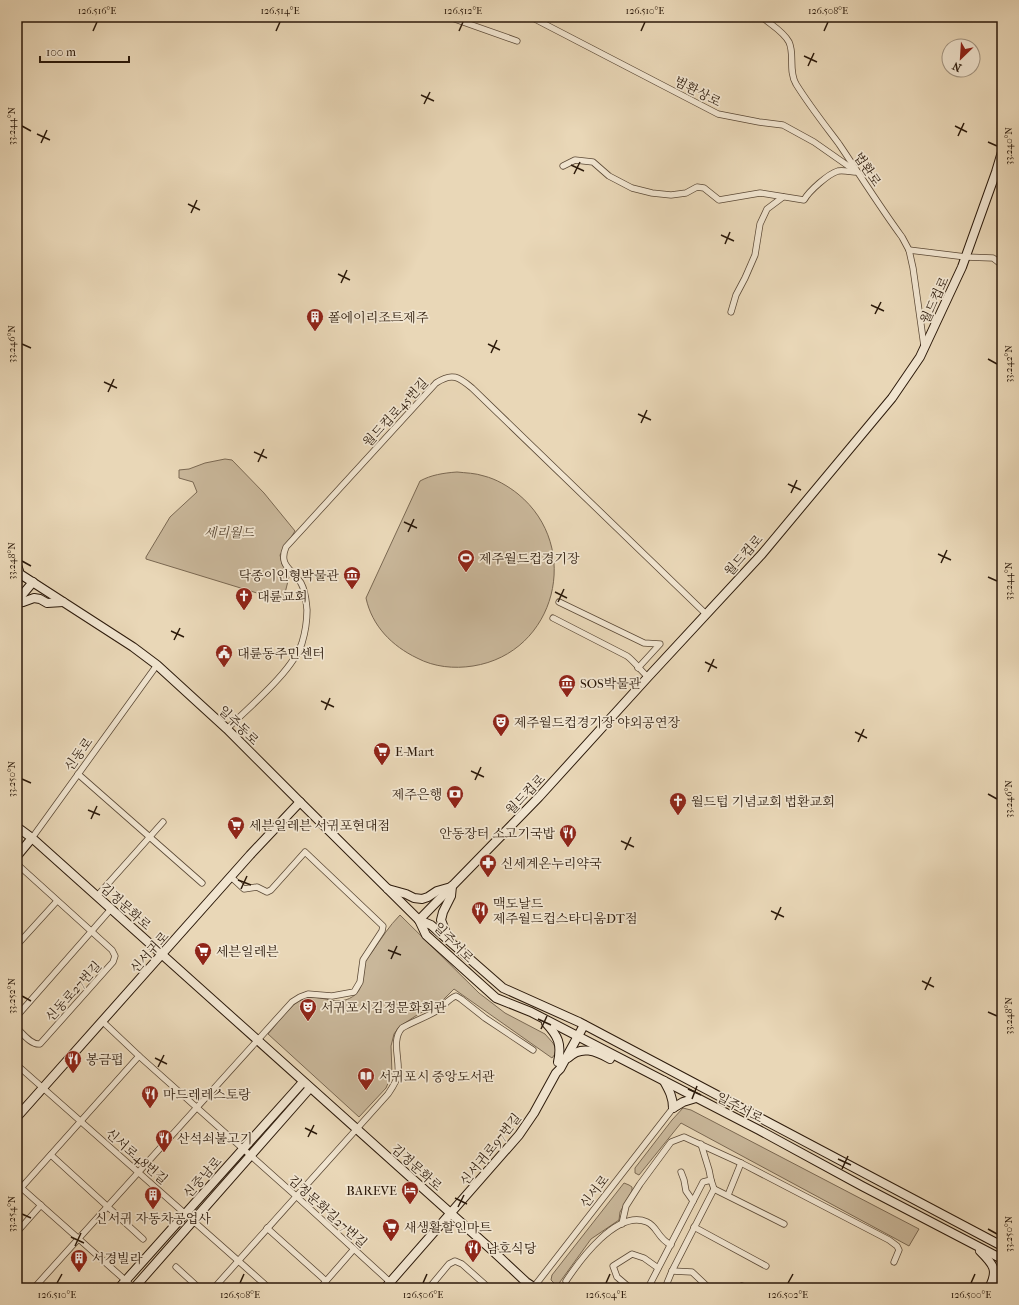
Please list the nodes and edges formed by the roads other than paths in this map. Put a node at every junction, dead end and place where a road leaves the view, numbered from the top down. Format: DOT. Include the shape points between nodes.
graph roads {
  1 [pos="19,17"];
  2 [pos="449,17"];
  3 [pos="531,17"];
  4 [pos="762,17"];
  5 [pos="17,24"];
  6 [pos="517,41"];
  7 [pos="1002,152"];
  8 [pos="563,166"];
  9 [pos="858,172"];
  10 [pos="783,197"];
  11 [pos="909,250"];
  12 [pos="966,257"];
  13 [pos="1002,265"];
  14 [pos="731,312"];
  15 [pos="924,349"];
  16 [pos="17,565"];
  17 [pos="19,574"];
  18 [pos="33,582"];
  19 [pos="17,602"];
  20 [pos="63,602"];
  21 [pos="559,602"];
  22 [pos="706,614"];
  23 [pos="553,618"];
  24 [pos="157,665"];
  25 [pos="638,668"];
  26 [pos="648,677"];
  27 [pos="227,729"];
  28 [pos="78,774"];
  29 [pos="300,802"];
  30 [pos="162,822"];
  31 [pos="17,827"];
  32 [pos="149,837"];
  33 [pos="32,838"];
  34 [pos="17,856"];
  35 [pos="17,864"];
  36 [pos="231,877"];
  37 [pos="202,883"];
  38 [pos="452,886"];
  39 [pos="387,889"];
  40 [pos="97,896"];
  41 [pos="57,900"];
  42 [pos="111,909"];
  43 [pos="419,920"];
  44 [pos="92,931"];
  45 [pos="450,941"];
  46 [pos="17,945"];
  47 [pos="163,955"];
  48 [pos="531,1012"];
  49 [pos="17,1016"];
  50 [pos="102,1021"];
  51 [pos="582,1023"];
  52 [pos="17,1028"];
  53 [pos="575,1035"];
  54 [pos="258,1041"];
  55 [pos="533,1050"];
  56 [pos="139,1056"];
  57 [pos="561,1062"];
  58 [pos="627,1062"];
  59 [pos="17,1065"];
  60 [pos="663,1081"];
  61 [pos="303,1082"];
  62 [pos="43,1088"];
  63 [pos="310,1088"];
  64 [pos="696,1098"];
  65 [pos="197,1108"];
  66 [pos="673,1108"];
  67 [pos="17,1118"];
  68 [pos="80,1121"];
  69 [pos="356,1128"];
  70 [pos="701,1144"];
  71 [pos="243,1150"];
  72 [pos="51,1154"];
  73 [pos="250,1156"];
  74 [pos="741,1163"];
  75 [pos="680,1172"];
  76 [pos="139,1173"];
  77 [pos="711,1180"];
  78 [pos="19,1186"];
  79 [pos="714,1189"];
  80 [pos="728,1195"];
  81 [pos="296,1196"];
  82 [pos="693,1201"];
  83 [pos="41,1205"];
  84 [pos="109,1207"];
  85 [pos="186,1214"];
  86 [pos="450,1214"];
  87 [pos="193,1220"];
  88 [pos="622,1224"];
  89 [pos="784,1224"];
  90 [pos="694,1227"];
  91 [pos="267,1228"];
  92 [pos="17,1232"];
  93 [pos="79,1239"];
  94 [pos="143,1239"];
  95 [pos="670,1245"];
  96 [pos="976,1246"];
  97 [pos="1002,1246"];
  98 [pos="354,1249"];
  99 [pos="1002,1259"];
  100 [pos="238,1260"];
  101 [pos="894,1262"];
  102 [pos="766,1266"];
  103 [pos="176,1267"];
  104 [pos="658,1268"];
  105 [pos="1002,1268"];
  106 [pos="672,1271"];
  107 [pos="1002,1279"];
  108 [pos="126,1281"];
  109 [pos="326,1281"];
  110 [pos="566,1281"];
  111 [pos="1002,1284"];
  112 [pos="387,1285"];
  113 [pos="482,1286"];
  114 [pos="34,1288"];
  115 [pos="119,1288"];
  116 [pos="134,1288"];
  117 [pos="199,1288"];
  118 [pos="214,1288"];
  119 [pos="269,1288"];
  120 [pos="320,1288"];
  121 [pos="429,1288"];
  122 [pos="489,1288"];
  123 [pos="534,1288"];
  124 [pos="630,1288"];
  125 [pos="648,1288"];
  126 [pos="665,1288"];
  127 [pos="709,1288"];
  128 [pos="991,1288"];
  129 [pos="999,1288"];
  1 -- 5 [label="main road"];
  2 -- 6 [label="street"];
  3 -- 9 [label="street, 범환상로" via="718,114 783,125 814,142"];
  4 -- 9 [label="street, 법환로" via="788,41 795,81"];
  7 -- 12 [label="main road, 월드컵로"];
  8 -- 10 [label="street" via="575,160 593,162 609,176 632,188 652,193 686,193 697,187 704,188 719,200 760,194"];
  9 -- 10 [label="street" via="838,171 821,181 804,200"];
  9 -- 11 [label="street, 법환로"];
  10 -- 14 [label="street" via="767,210 760,224 755,255"];
  11 -- 12 [label="street"];
  11 -- 15 [label="street, 법환로"];
  12 -- 13 [label="street" via="993,258"];
  12 -- 15 [label="main road, 월드컵로"];
  15 -- 22 [label="main road, 월드컵로" via="892,398 762,554"];
  16 -- 17 [label="main road, 일주동로"];
  17 -- 18 [label="main road, 일주동로"];
  18 -- 19 [label="main road"];
  18 -- 20 [label="main road, 일주동로"];
  19 -- 20 [label="main road" via="34,598 47,602"];
  20 -- 24 [label="main road, 일주동로"];
  21 -- 25 [label="street" via="644,643 660,644"];
  22 -- 26 [label="main road, 월드컵로"];
  22 -- 27 [label="street, 월드컵로45번길" via="472,388 460,378 445,378 436,383 286,547 283,554 284,562 301,583 306,598 307,619 302,644 288,667 266,692"];
  23 -- 25 [label="street" via="627,656"];
  24 -- 27 [label="main road, 일주동로"];
  24 -- 28 [label="street, 신동로"];
  25 -- 26 [label="street"];
  26 -- 38 [label="main road, 월드컵로" via="539,797"];
  27 -- 29 [label="main road, 일주동로"];
  28 -- 32 [label="street"];
  28 -- 33 [label="street, 신동로"];
  29 -- 36 [label="main road, 신서귀로"];
  29 -- 39 [label="main road, 일주동로"];
  30 -- 32 [label="street"];
  31 -- 33 [label="main road, 김정문화로"];
  32 -- 37 [label="street"];
  32 -- 40 [label="street"];
  33 -- 34 [label="main road, 신동로"];
  33 -- 40 [label="main road, 김정문화로"];
  35 -- 41 [label="street, 신동로27번길"];
  36 -- 47 [label="main road, 신서귀로"];
  36 -- 54 [label="street" via="244,889 257,888 267,892 306,852 383,926 364,960 360,982 354,992 300,997 292,1002"];
  38 -- 39 [label="main road" via="422,899"];
  38 -- 43 [label="main road, 월드컵로"];
  38 -- 45 [label="main road" via="451,896 440,920"];
  39 -- 43 [label="main road, 일주동로"];
  40 -- 42 [label="main road, 김정문화로"];
  41 -- 44 [label="street, 신동로27번길"];
  41 -- 46 [label="street"];
  42 -- 44 [label="street, 신동로27번길"];
  42 -- 47 [label="main road, 김정문화로"];
  43 -- 45 [label="main road, 일주서로" via="431,925"];
  43 -- 48 [label="main road, 일주서로" via="426,934 496,998"];
  44 -- 49 [label="street, 신동로27번길"];
  44 -- 52 [label="street, 신동로27번길" via="112,950 115,960 40,1044 34,1043"];
  45 -- 51 [label="main road, 일주서로" via="503,988"];
  47 -- 50 [label="main road, 신서귀로"];
  47 -- 54 [label="main road, 김정문화로"];
  48 -- 53 [label="main road, 일주서로"];
  48 -- 57 [label="main road" via="545,1022 557,1037"];
  50 -- 56 [label="street, 김정문화길27번길"];
  50 -- 62 [label="main road, 신서귀로"];
  51 -- 53 [label="main road, 신서귀로97번길"];
  51 -- 97 [label="main road, 일주서로"];
  53 -- 57 [label="main road, 신서귀로97번길"];
  53 -- 58 [label="main road, 일주서로"];
  54 -- 61 [label="main road, 김정문화로"];
  54 -- 65 [label="street"];
  55 -- 69 [label="street" via="484,1018 461,999 456,996 450,998 440,1008 400,1030 396,1081"];
  56 -- 65 [label="street, 김정문화길27번길"];
  56 -- 68 [label="street"];
  57 -- 58 [label="main road" via="579,1050 590,1051 615,1062"];
  57 -- 86 [label="main road, 신서귀로97번길" via="560,1069 519,1135"];
  58 -- 60 [label="main road, 일주서로"];
  59 -- 62 [label="street, 신서로48번길"];
  60 -- 64 [label="main road, 일주서로"];
  60 -- 66 [label="main road" via="671,1092"];
  61 -- 63 [label="main road, 김정문화로"];
  61 -- 71 [label="main road, 신중남로"];
  62 -- 67 [label="main road, 신서귀로"];
  62 -- 68 [label="street, 신서로48번길"];
  63 -- 69 [label="main road, 김정문화로"];
  63 -- 73 [label="main road, 신중남로"];
  64 -- 66 [label="main road"];
  64 -- 96 [label="main road, 일주서로"];
  65 -- 71 [label="street, 김정문화길27번길"];
  65 -- 76 [label="street"];
  66 -- 123 [label="street, 신서로"];
  68 -- 72 [label="street"];
  68 -- 76 [label="street, 신서로48번길"];
  69 -- 81 [label="street"];
  69 -- 86 [label="main road, 김정문화로"];
  70 -- 74 [label="street"];
  70 -- 77 [label="street"];
  70 -- 88 [label="street" via="684,1137 671,1142 626,1206"];
  71 -- 73 [label="street, 김정문화길27번길"];
  71 -- 85 [label="main road, 신중남로"];
  72 -- 78 [label="street"];
  72 -- 84 [label="street"];
  73 -- 81 [label="street, 김정문화길27번길"];
  73 -- 87 [label="main road, 신중남로"];
  74 -- 80 [label="street"];
  74 -- 101 [label="street" via="889,1240 899,1250"];
  75 -- 82 [label="street" via="686,1191"];
  76 -- 84 [label="street"];
  76 -- 85 [label="street, 신서로48번길"];
  77 -- 79 [label="street"];
  77 -- 82 [label="street" via="703,1182"];
  78 -- 83 [label="street"];
  79 -- 80 [label="street"];
  79 -- 90 [label="street"];
  80 -- 89 [label="street"];
  81 -- 91 [label="street"];
  81 -- 98 [label="street, 김정문화길27번길"];
  82 -- 95 [label="street"];
  83 -- 92 [label="street"];
  83 -- 93 [label="street"];
  84 -- 93 [label="street"];
  84 -- 94 [label="street"];
  85 -- 87 [label="street, 신서로48번길"];
  85 -- 108 [label="main road, 신중남로"];
  86 -- 112 [label="main road, 신서귀로97번길"];
  86 -- 123 [label="main road, 김정문화로"];
  87 -- 100 [label="street, 신서로48번길"];
  87 -- 116 [label="main road, 신중남로"];
  88 -- 95 [label="street" via="629,1221 646,1221 653,1225 664,1242"];
  88 -- 110 [label="street" via="593,1245"];
  90 -- 102 [label="street"];
  90 -- 106 [label="street"];
  91 -- 100 [label="street"];
  91 -- 109 [label="street"];
  93 -- 108 [label="street"];
  93 -- 114 [label="street"];
  95 -- 104 [label="street"];
  96 -- 99 [label="main road, 일주서로"];
  96 -- 128 [label="main road" via="994,1269"];
  98 -- 109 [label="street"];
  98 -- 112 [label="street, 김정문화길27번길"];
  100 -- 118 [label="street"];
  100 -- 119 [label="street, 신서로48번길"];
  103 -- 117 [label="street"];
  104 -- 124 [label="street" via="644,1258 632,1254 613,1266 617,1277"];
  104 -- 125 [label="street"];
  105 -- 128 [label="main road"];
  106 -- 126 [label="street"];
  106 -- 127 [label="street" via="692,1272"];
  107 -- 129 [label="main road"];
  108 -- 115 [label="main road, 신중남로"];
  108 -- 116 [label="street"];
  109 -- 120 [label="street"];
  111 -- 129 [label="main road"];
  113 -- 121 [label="street" via="462,1264 455,1261 449,1264"];
  113 -- 122 [label="street"];
}
